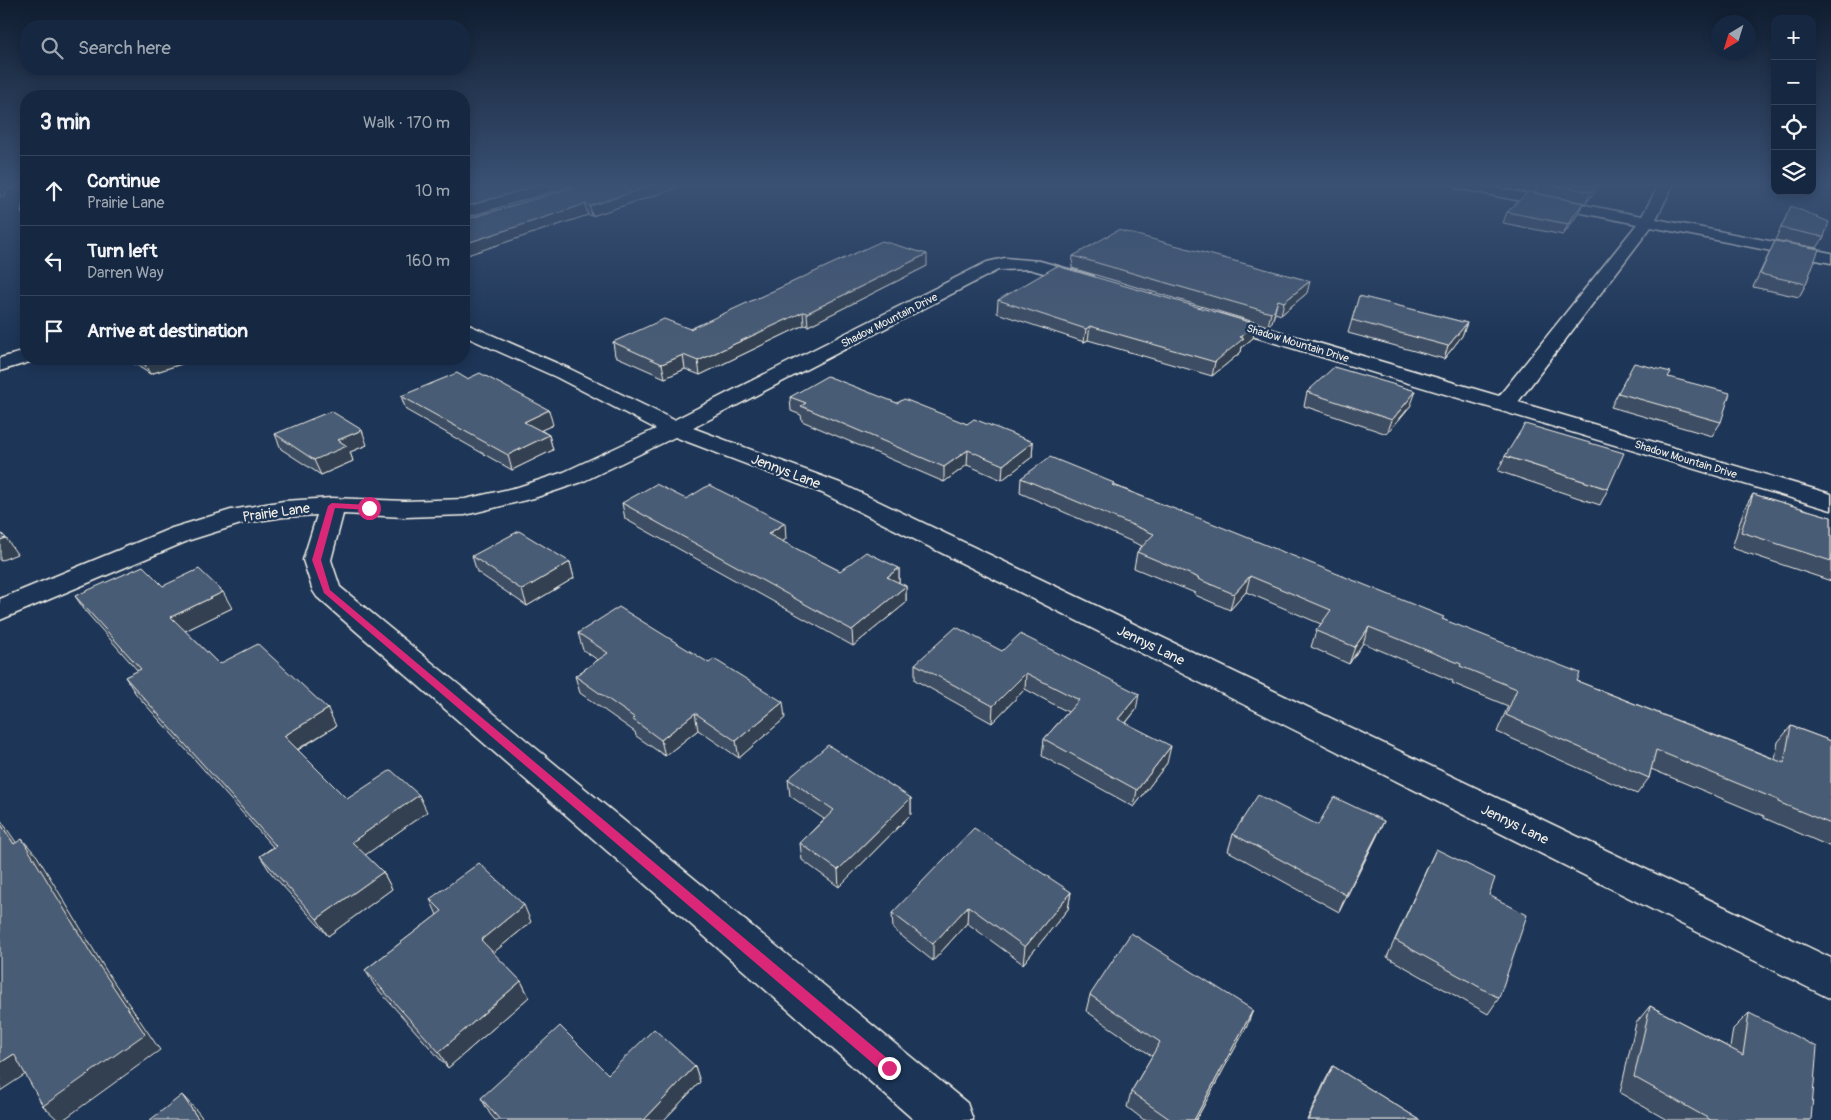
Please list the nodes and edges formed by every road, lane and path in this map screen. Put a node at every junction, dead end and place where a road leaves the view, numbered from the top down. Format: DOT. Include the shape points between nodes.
graph roads {
  1 [pos="1635,237"];
  2 [pos="1725,237"];
  3 [pos="1831,258"];
  4 [pos="1102,285"];
  5 [pos="1197,313"];
  6 [pos="470,332"];
  7 [pos="20,359"];
  8 [pos="0,365"];
  9 [pos="1504,405"];
  10 [pos="674,429"];
  11 [pos="1831,502"];
  12 [pos="332,506"];
  13 [pos="0,610"];
  14 [pos="1831,979"];
  15 [pos="950,1120"];
  1 -- 9 [label="street"];
  2 -- 3 [label="street"];
  4 -- 10 [label="street, Shadow Mountain Drive" via="1027,262 993,266"];
  5 -- 9 [label="street, Shadow Mountain Drive"];
  6 -- 10 [label="street, Jennys Lane" via="563,373"];
  7 -- 8 [label="street"];
  9 -- 11 [label="street, Shadow Mountain Drive"];
  10 -- 12 [label="street, Prairie Lane" via="573,477 474,505 405,509"];
  10 -- 14 [label="street, Jennys Lane" via="831,488"];
  12 -- 13 [label="street, Prairie Lane" via="240,516 181,534"];
  12 -- 15 [label="street" via="316,560 327,591"];
}
